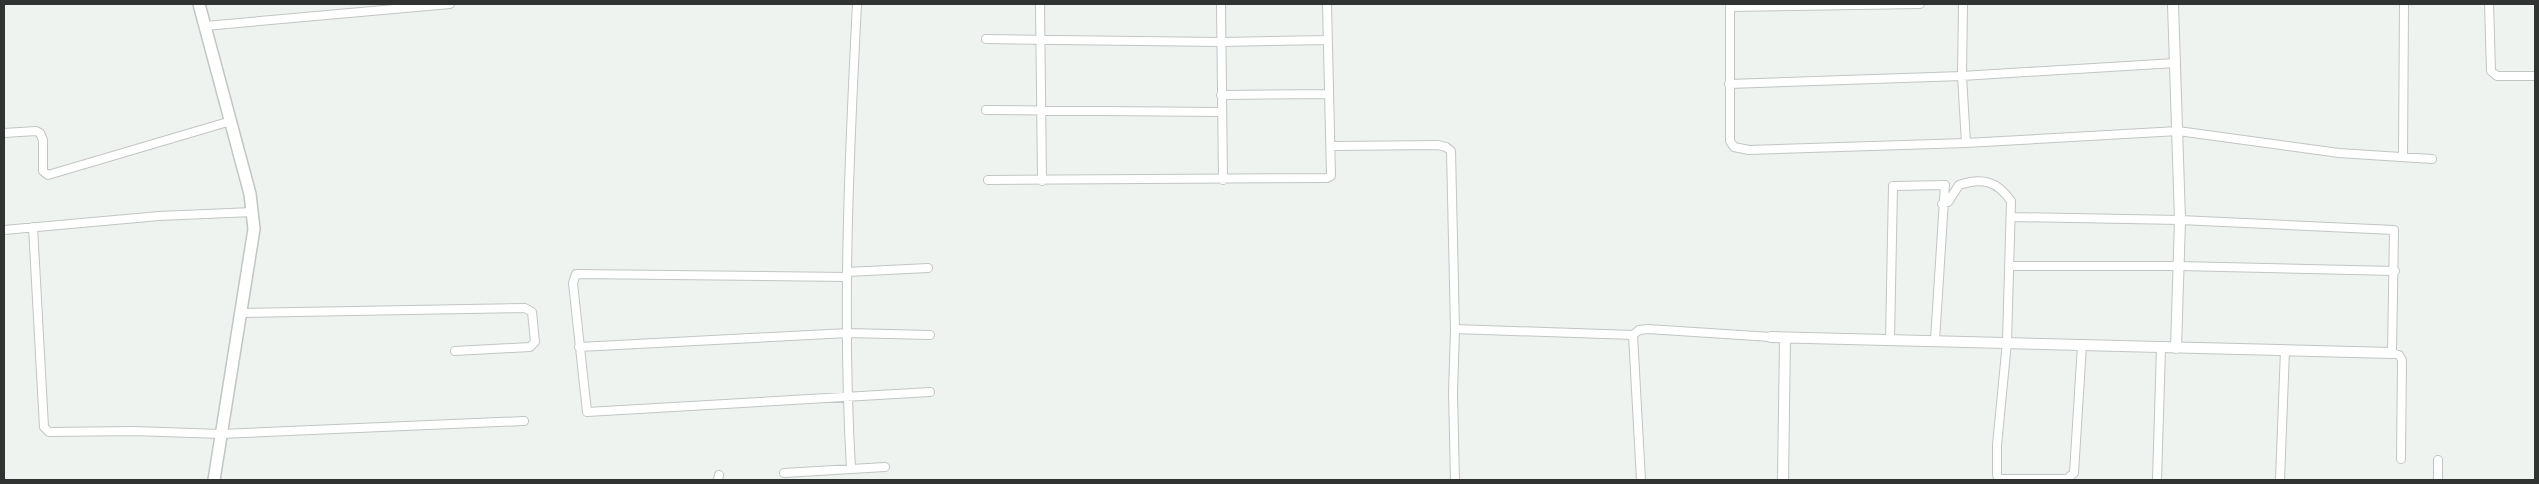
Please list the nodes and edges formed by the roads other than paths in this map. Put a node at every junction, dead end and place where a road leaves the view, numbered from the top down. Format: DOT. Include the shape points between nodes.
graph roads {
  1 [pos="199,4"];
  2 [pos="450,4"];
  3 [pos="857,4"];
  4 [pos="1040,4"];
  5 [pos="1221,4"];
  6 [pos="1327,4"];
  7 [pos="1920,4"];
  8 [pos="1963,4"];
  9 [pos="2173,4"];
  10 [pos="2404,4"];
  11 [pos="2489,4"];
  12 [pos="1730,5"];
  13 [pos="205,26"];
  14 [pos="986,39"];
  15 [pos="1040,39"];
  16 [pos="1327,40"];
  17 [pos="1221,42"];
  18 [pos="2175,63"];
  19 [pos="1962,76"];
  20 [pos="2535,76"];
  21 [pos="1729,84"];
  22 [pos="1328,94"];
  23 [pos="1220,95"];
  24 [pos="986,110"];
  25 [pos="1040,110"];
  26 [pos="1220,112"];
  27 [pos="231,121"];
  28 [pos="2178,131"];
  29 [pos="4,133"];
  30 [pos="1966,143"];
  31 [pos="1332,146"];
  32 [pos="2403,157"];
  33 [pos="2432,159"];
  34 [pos="988,180"];
  35 [pos="1223,180"];
  36 [pos="1042,181"];
  37 [pos="1942,204"];
  38 [pos="253,212"];
  39 [pos="2012,217"];
  40 [pos="2180,220"];
  41 [pos="33,227"];
  42 [pos="4,230"];
  43 [pos="2009,266"];
  44 [pos="2179,266"];
  45 [pos="928,268"];
  46 [pos="2395,271"];
  47 [pos="847,275"];
  48 [pos="240,313"];
  49 [pos="1455,329"];
  50 [pos="848,333"];
  51 [pos="930,335"];
  52 [pos="1633,335"];
  53 [pos="1771,338"];
  54 [pos="1785,338"];
  55 [pos="1890,340"];
  56 [pos="1935,340"];
  57 [pos="2007,342"];
  58 [pos="2082,345"];
  59 [pos="579,347"];
  60 [pos="2161,348"];
  61 [pos="2176,348"];
  62 [pos="2285,350"];
  63 [pos="455,351"];
  64 [pos="2392,353"];
  65 [pos="930,392"];
  66 [pos="847,398"];
  67 [pos="524,421"];
  68 [pos="221,434"];
  69 [pos="2401,458"];
  70 [pos="2438,460"];
  71 [pos="885,468"];
  72 [pos="852,469"];
  73 [pos="826,470"];
  74 [pos="784,472"];
  75 [pos="214,480"];
  76 [pos="827,480"];
  77 [pos="1455,480"];
  78 [pos="1641,480"];
  79 [pos="1783,480"];
  80 [pos="2157,480"];
  81 [pos="2280,480"];
  82 [pos="2438,480"];
  1 -- 13 [label="main road"];
  2 -- 13 [label="street"];
  3 -- 47 [label="street"];
  4 -- 15 [label="street"];
  5 -- 17 [label="street"];
  6 -- 16 [label="street"];
  7 -- 12 [label="street"];
  8 -- 19 [label="street"];
  9 -- 18 [label="street"];
  10 -- 32 [label="street"];
  11 -- 20 [label="street" via="2491,71 2497,76"];
  12 -- 21 [label="street"];
  13 -- 27 [label="main road"];
  14 -- 15 [label="street"];
  15 -- 17 [label="street"];
  15 -- 25 [label="street"];
  16 -- 17 [label="street"];
  16 -- 22 [label="street"];
  17 -- 23 [label="street"];
  18 -- 19 [label="street"];
  18 -- 28 [label="street"];
  19 -- 21 [label="street"];
  19 -- 30 [label="street"];
  21 -- 30 [label="street" via="1730,141 1734,147 1749,150"];
  22 -- 23 [label="street"];
  22 -- 31 [label="street"];
  23 -- 26 [label="street"];
  24 -- 25 [label="street"];
  25 -- 26 [label="street"];
  25 -- 36 [label="street"];
  26 -- 35 [label="street"];
  27 -- 29 [label="street" via="48,175 43,171 40,133 36,130"];
  27 -- 38 [label="main road"];
  28 -- 30 [label="street"];
  28 -- 32 [label="street" via="2339,153"];
  28 -- 40 [label="street"];
  31 -- 35 [label="street" via="1332,172 1327,178"];
  31 -- 49 [label="street" via="1438,145 1451,151"];
  32 -- 33 [label="street"];
  34 -- 36 [label="street"];
  35 -- 36 [label="street"];
  37 -- 39 [label="street" via="1948,202 1959,185 1980,179 2006,193 2011,201"];
  37 -- 55 [label="street" via="1945,185 1893,186"];
  37 -- 56 [label="street"];
  38 -- 41 [label="street"];
  38 -- 48 [label="main road" via="252,245"];
  39 -- 40 [label="street"];
  39 -- 43 [label="street"];
  40 -- 44 [label="street"];
  40 -- 46 [label="street" via="2392,229 2395,232"];
  41 -- 42 [label="street"];
  41 -- 68 [label="street" via="46,430"];
  43 -- 44 [label="street"];
  43 -- 57 [label="street"];
  44 -- 46 [label="street"];
  44 -- 61 [label="street"];
  45 -- 47 [label="street"];
  46 -- 64 [label="street"];
  47 -- 50 [label="street"];
  47 -- 59 [label="street" via="576,274 573,283"];
  48 -- 63 [label="street" via="525,308 532,312 535,342 530,346"];
  48 -- 68 [label="main road"];
  49 -- 52 [label="street"];
  49 -- 77 [label="street"];
  50 -- 51 [label="street"];
  50 -- 59 [label="street"];
  50 -- 66 [label="street"];
  52 -- 53 [label="street" via="1648,329"];
  52 -- 78 [label="street"];
  53 -- 54 [label="street"];
  54 -- 55 [label="street"];
  54 -- 79 [label="street"];
  55 -- 56 [label="street"];
  56 -- 57 [label="street"];
  57 -- 58 [label="street"];
  57 -- 58 [label="street" via="1997,445 1999,479 2067,479 2074,473"];
  58 -- 60 [label="street"];
  59 -- 66 [label="street" via="585,408 589,413"];
  60 -- 61 [label="street"];
  60 -- 80 [label="street"];
  61 -- 62 [label="street"];
  62 -- 64 [label="street"];
  62 -- 81 [label="street"];
  64 -- 69 [label="street" via="2402,360"];
  65 -- 66 [label="street"];
  66 -- 72 [label="street"];
  67 -- 68 [label="street"];
  68 -- 75 [label="main road"];
  70 -- 82 [label="street"];
  71 -- 72 [label="street"];
  72 -- 73 [label="street"];
  73 -- 74 [label="street"];
  73 -- 76 [label="street"];
}
